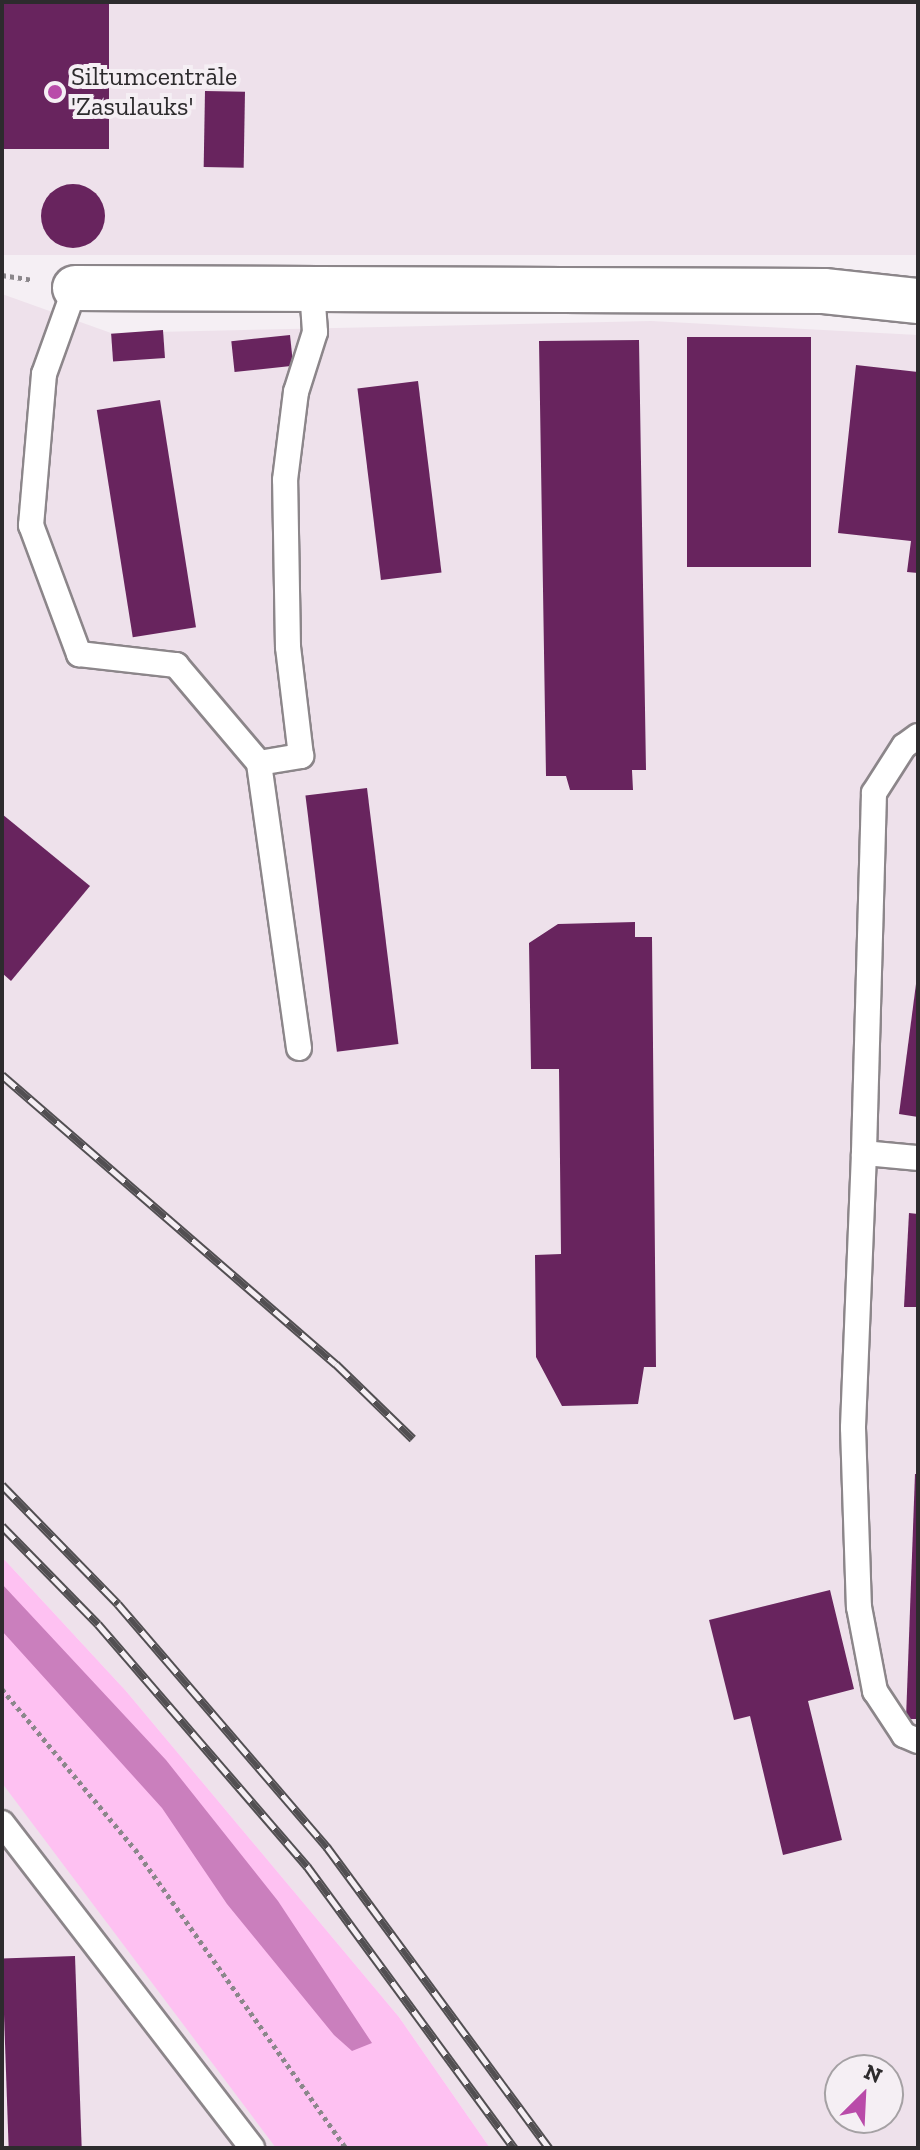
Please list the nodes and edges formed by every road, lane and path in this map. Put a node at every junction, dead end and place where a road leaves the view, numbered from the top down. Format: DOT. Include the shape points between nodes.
graph roads {
  1 [pos="75,288"];
  2 [pos="312,289"];
  3 [pos="918,301"];
  4 [pos="918,736"];
  5 [pos="259,763"];
  6 [pos="299,1048"];
  7 [pos="864,1153"];
  8 [pos="918,1158"];
  9 [pos="2,1689"];
  10 [pos="918,1741"];
  11 [pos="2,1823"];
  12 [pos="252,2148"];
  13 [pos="346,2148"];
  1 -- 2 [label="street"];
  1 -- 5 [label="lane" via="44,374 31,525 79,654 176,665"];
  2 -- 3 [label="street" via="824,291"];
  2 -- 5 [label="lane" via="315,332 296,392 285,480 288,647 301,756"];
  4 -- 7 [label="lane" via="904,746 874,793"];
  5 -- 6 [label="lane"];
  7 -- 8 [label="lane"];
  7 -- 10 [label="lane" via="853,1428 859,1607 875,1691 904,1735"];
  9 -- 13 [label="path" via="135,1849"];
  11 -- 12 [label="lane"];
}
